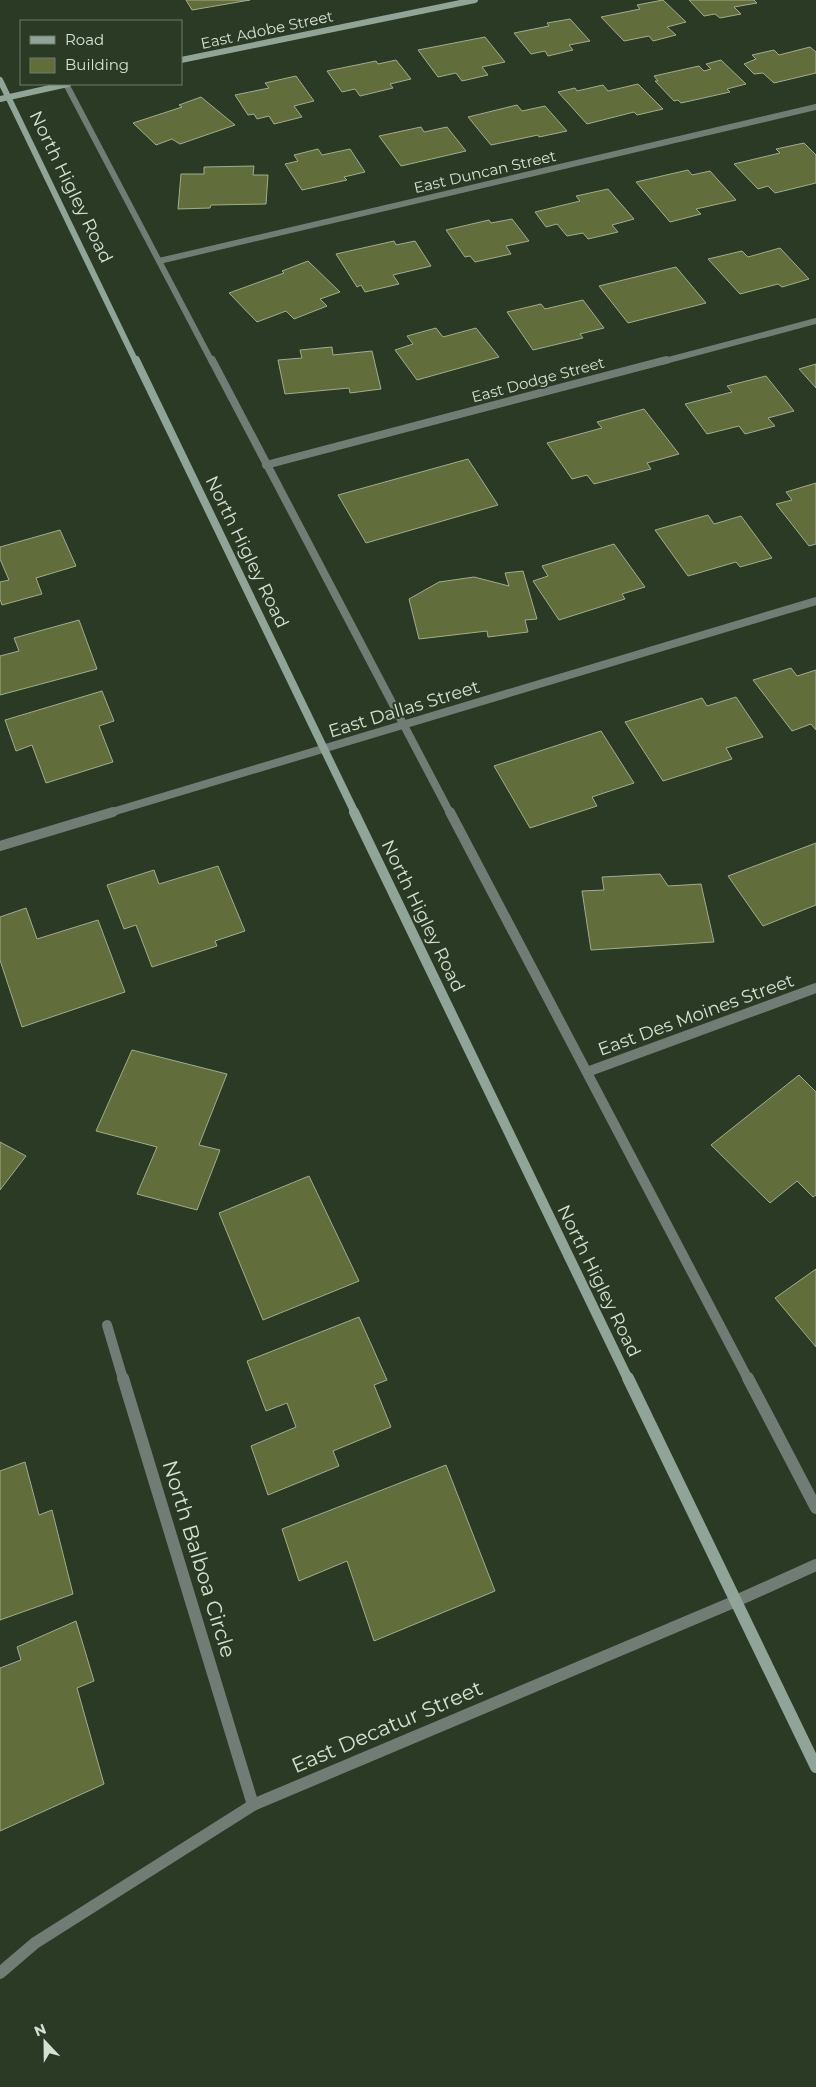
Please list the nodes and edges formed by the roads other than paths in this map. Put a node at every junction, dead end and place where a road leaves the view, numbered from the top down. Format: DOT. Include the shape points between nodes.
graph roads {
  1 [pos="475,0"];
  2 [pos="182,60"];
  3 [pos="0,80"];
  4 [pos="63,85"];
  5 [pos="68,85"];
  6 [pos="5,98"];
  7 [pos="816,107"];
  8 [pos="159,261"];
  9 [pos="816,322"];
  10 [pos="266,464"];
  11 [pos="816,601"];
  12 [pos="404,726"];
  13 [pos="325,750"];
  14 [pos="0,846"];
  15 [pos="816,988"];
  16 [pos="587,1072"];
  17 [pos="107,1325"];
  18 [pos="816,1508"];
  19 [pos="816,1565"];
  20 [pos="736,1601"];
  21 [pos="816,1767"];
  22 [pos="253,1805"];
  23 [pos="0,1973"];
  1 -- 2 [label="main road, East Adobe Street"];
  3 -- 6 [label="main road, North Higley Road"];
  4 -- 6 [label="main road"];
  5 -- 8 [label="street"];
  6 -- 13 [label="main road, North Higley Road"];
  7 -- 8 [label="street, East Duncan Street"];
  8 -- 10 [label="street"];
  9 -- 10 [label="street, East Dodge Street"];
  10 -- 12 [label="street"];
  11 -- 12 [label="street, East Dallas Street"];
  12 -- 13 [label="street, East Dallas Street"];
  12 -- 16 [label="street"];
  13 -- 14 [label="street, East Dallas Street"];
  13 -- 20 [label="main road, North Higley Road"];
  15 -- 16 [label="street, East Des Moines Street"];
  16 -- 18 [label="street"];
  17 -- 22 [label="street, North Balboa Circle"];
  19 -- 20 [label="street, East Decatur Street"];
  20 -- 21 [label="main road, North Higley Road"];
  20 -- 22 [label="street, East Decatur Street"];
  22 -- 23 [label="street, East Decatur Street" via="35,1943"];
}
